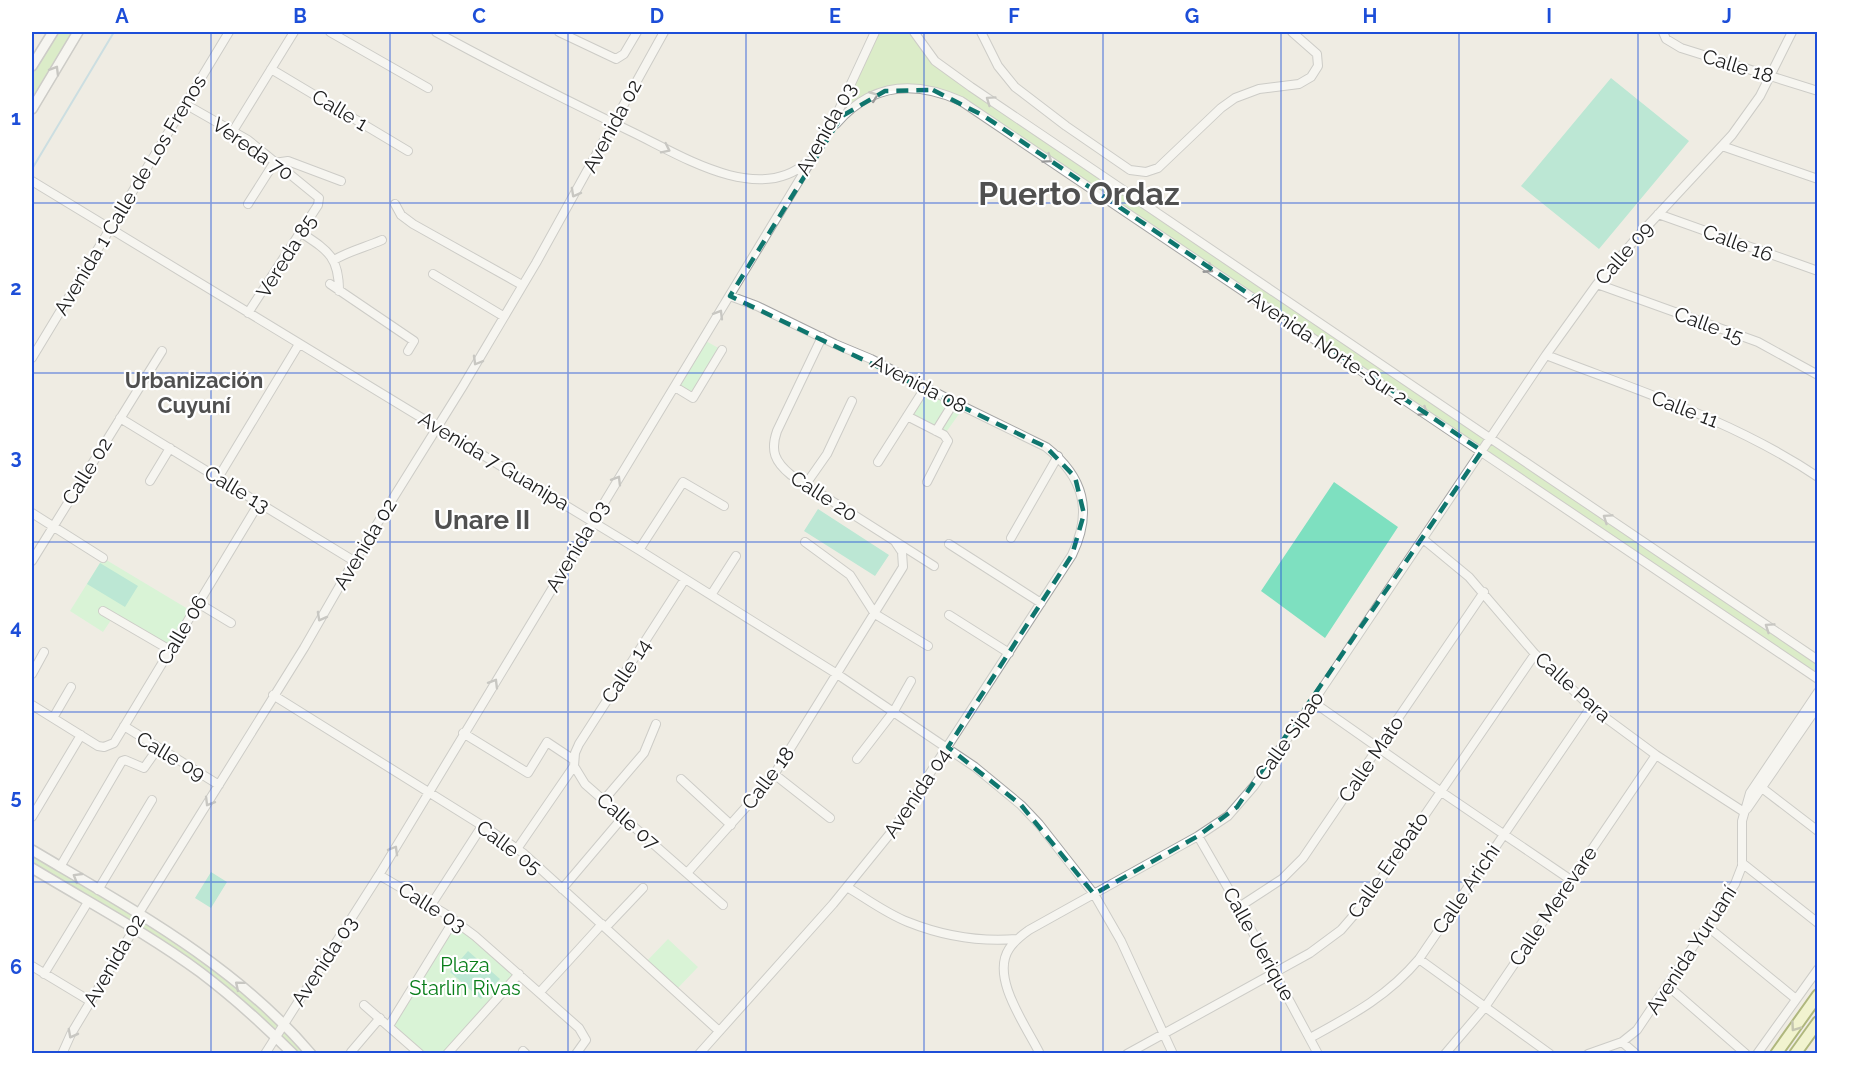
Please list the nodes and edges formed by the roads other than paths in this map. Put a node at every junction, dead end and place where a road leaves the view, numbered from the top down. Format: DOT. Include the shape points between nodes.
graph roads {
  1 [pos="53,32"];
  2 [pos="78,32"];
  3 [pos="229,32"];
  4 [pos="294,32"];
  5 [pos="330,32"];
  6 [pos="436,32"];
  7 [pos="559,32"];
  8 [pos="637,32"];
  9 [pos="664,32"];
  10 [pos="875,32"];
  11 [pos="914,32"];
  12 [pos="981,32"];
  13 [pos="1292,32"];
  14 [pos="1791,32"];
  15 [pos="1663,33"];
  16 [pos="32,66"];
  17 [pos="271,69"];
  18 [pos="1771,76"];
  19 [pos="428,88"];
  20 [pos="1818,91"];
  21 [pos="185,104"];
  22 [pos="32,110"];
  23 [pos="614,123"];
  24 [pos="233,130"];
  25 [pos="829,131"];
  26 [pos="1722,146"];
  27 [pos="408,150"];
  28 [pos="812,157"];
  29 [pos="274,163"];
  30 [pos="1818,179"];
  31 [pos="341,181"];
  32 [pos="33,182"];
  33 [pos="320,198"];
  34 [pos="248,204"];
  35 [pos="395,204"];
  36 [pos="1658,214"];
  37 [pos="109,228"];
  38 [pos="300,232"];
  39 [pos="382,240"];
  40 [pos="334,260"];
  41 [pos="1818,271"];
  42 [pos="433,274"];
  43 [pos="330,284"];
  44 [pos="1597,284"];
  45 [pos="522,285"];
  46 [pos="339,291"];
  47 [pos="730,296"];
  48 [pos="248,313"];
  49 [pos="503,316"];
  50 [pos="822,337"];
  51 [pos="299,344"];
  52 [pos="722,350"];
  53 [pos="162,351"];
  54 [pos="408,351"];
  55 [pos="1546,355"];
  56 [pos="32,358"];
  57 [pos="1818,375"];
  58 [pos="675,387"];
  59 [pos="925,388"];
  60 [pos="852,401"];
  61 [pos="954,402"];
  62 [pos="908,416"];
  63 [pos="120,418"];
  64 [pos="436,427"];
  65 [pos="936,431"];
  66 [pos="1490,440"];
  67 [pos="170,448"];
  68 [pos="1482,451"];
  69 [pos="1058,456"];
  70 [pos="878,462"];
  71 [pos="1816,474"];
  72 [pos="218,478"];
  73 [pos="150,480"];
  74 [pos="927,482"];
  75 [pos="806,484"];
  76 [pos="1083,501"];
  77 [pos="259,503"];
  78 [pos="724,506"];
  79 [pos="32,513"];
  80 [pos="592,521"];
  81 [pos="53,526"];
  82 [pos="1011,538"];
  83 [pos="1423,539"];
  84 [pos="805,542"];
  85 [pos="896,543"];
  86 [pos="949,544"];
  87 [pos="639,550"];
  88 [pos="736,556"];
  89 [pos="103,558"];
  90 [pos="32,561"];
  91 [pos="354,561"];
  92 [pos="934,566"];
  93 [pos="686,579"];
  94 [pos="1484,592"];
  95 [pos="711,595"];
  96 [pos="198,603"];
  97 [pos="1041,603"];
  98 [pos="103,611"];
  99 [pos="875,614"];
  100 [pos="949,615"];
  101 [pos="231,623"];
  102 [pos="927,646"];
  103 [pos="170,650"];
  104 [pos="44,652"];
  105 [pos="1009,653"];
  106 [pos="1535,654"];
  107 [pos="1818,660"];
  108 [pos="32,674"];
  109 [pos="837,674"];
  110 [pos="1818,679"];
  111 [pos="911,681"];
  112 [pos="71,687"];
  113 [pos="1818,692"];
  114 [pos="273,695"];
  115 [pos="1313,702"];
  116 [pos="1818,706"];
  117 [pos="1591,707"];
  118 [pos="33,708"];
  119 [pos="894,711"];
  120 [pos="53,718"];
  121 [pos="656,724"];
  122 [pos="124,726"];
  123 [pos="464,733"];
  124 [pos="81,735"];
  125 [pos="948,747"];
  126 [pos="158,748"];
  127 [pos="1378,748"];
  128 [pos="1656,754"];
  129 [pos="857,759"];
  130 [pos="574,763"];
  131 [pos="774,774"];
  132 [pos="681,779"];
  133 [pos="219,785"];
  134 [pos="1762,788"];
  135 [pos="1440,791"];
  136 [pos="428,792"];
  137 [pos="152,801"];
  138 [pos="603,801"];
  139 [pos="1744,812"];
  140 [pos="32,817"];
  141 [pos="623,817"];
  142 [pos="830,818"];
  143 [pos="482,825"];
  144 [pos="731,825"];
  145 [pos="1818,831"];
  146 [pos="1503,834"];
  147 [pos="1198,836"];
  148 [pos="517,849"];
  149 [pos="32,850"];
  150 [pos="1742,863"];
  151 [pos="60,867"];
  152 [pos="32,868"];
  153 [pos="687,873"];
  154 [pos="380,875"];
  155 [pos="1571,880"];
  156 [pos="847,887"];
  157 [pos="643,888"];
  158 [pos="562,889"];
  159 [pos="98,890"];
  160 [pos="1094,894"];
  161 [pos="88,902"];
  162 [pos="431,905"];
  163 [pos="723,905"];
  164 [pos="1239,907"];
  165 [pos="139,913"];
  166 [pos="454,920"];
  167 [pos="1818,923"];
  168 [pos="604,926"];
  169 [pos="1708,927"];
  170 [pos="134,929"];
  171 [pos="1017,939"];
  172 [pos="1419,959"];
  173 [pos="32,966"];
  174 [pos="1818,969"];
  175 [pos="1274,972"];
  176 [pos="44,974"];
  177 [pos="519,974"];
  178 [pos="1668,987"];
  179 [pos="540,992"];
  180 [pos="1796,999"];
  181 [pos="1816,1000"];
  182 [pos="90,1001"];
  183 [pos="364,1005"];
  184 [pos="1485,1007"];
  185 [pos="380,1018"];
  186 [pos="1818,1022"];
  187 [pos="283,1024"];
  188 [pos="389,1026"];
  189 [pos="718,1032"];
  190 [pos="1163,1034"];
  191 [pos="275,1037"];
  192 [pos="1310,1038"];
  193 [pos="1622,1042"];
  194 [pos="351,1052"];
  195 [pos="62,1053"];
  196 [pos="265,1053"];
  197 [pos="293,1053"];
  198 [pos="311,1053"];
  199 [pos="420,1053"];
  200 [pos="447,1053"];
  201 [pos="576,1053"];
  202 [pos="699,1053"];
  203 [pos="1040,1053"];
  204 [pos="1126,1053"];
  205 [pos="1173,1053"];
  206 [pos="1318,1053"];
  207 [pos="1445,1053"];
  208 [pos="1550,1053"];
  209 [pos="1588,1053"];
  210 [pos="1636,1053"];
  211 [pos="1746,1053"];
  212 [pos="1757,1053"];
  213 [pos="1776,1053"];
  214 [pos="1796,1053"];
  1 -- 16 [label="street"];
  22 -- 2 [label="street, one-way"];
  3 -- 21 [label="street, Avenida 1 Calle de Los Frenos"];
  4 -- 17 [label="street"];
  5 -- 19 [label="street"];
  6 -- 23 [label="street"];
  7 -- 8 [label="street" via="616,59 624,54"];
  9 -- 23 [label="street, Avenida 02"];
  10 -- 25 [label="street, Avenida 03"];
  66 -- 11 [label="street, Avenida Norte-Sur 2, one-way" via="945,69"];
  12 -- 13 [label="street" via="998,66 1015,87 1130,170 1141,173 1158,168 1236,98 1259,89 1299,84 1311,77 1318,66 1317,54"];
  14 -- 18 [label="street, Calle 09"];
  15 -- 18 [label="street, Calle 18" via="1681,48"];
  17 -- 24 [label="street"];
  17 -- 27 [label="street, Calle 1"];
  18 -- 20 [label="street, Calle 18"];
  18 -- 26 [label="street, Calle 09"];
  21 -- 24 [label="street, Vereda 70"];
  21 -- 37 [label="street, Avenida 1 Calle de Los Frenos"];
  23 -- 28 [label="street, one-way" via="710,168 746,178 775,179 790,174"];
  23 -- 45 [label="street, Avenida 02, one-way"];
  24 -- 29 [label="street, Vereda 70"];
  25 -- 28 [label="street, Avenida 03"];
  25 -- 68 [label="street, Avenida Norte-Sur 2, one-way" via="854,105 885,91 922,88 961,101"];
  26 -- 30 [label="street"];
  26 -- 36 [label="street, Calle 09"];
  28 -- 47 [label="street, Avenida 03"];
  29 -- 31 [label="street" via="288,161"];
  29 -- 33 [label="street, Vereda 70"];
  29 -- 34 [label="street"];
  32 -- 37 [label="street, Avenida 7 Guanipa"];
  33 -- 38 [label="street, Vereda 85"];
  35 -- 45 [label="street" via="413,224"];
  36 -- 41 [label="street, Calle 16"];
  36 -- 44 [label="street, Calle 09"];
  37 -- 48 [label="street, Avenida 7 Guanipa"];
  37 -- 56 [label="street, Avenida 1 Calle de Los Frenos"];
  38 -- 40 [label="street"];
  38 -- 48 [label="street, Vereda 85"];
  39 -- 40 [label="street"];
  40 -- 46 [label="street"];
  42 -- 49 [label="street"];
  43 -- 46 [label="street"];
  44 -- 55 [label="street, Calle 09"];
  44 -- 57 [label="street, Calle 15" via="1758,342"];
  45 -- 49 [label="street, Avenida 02"];
  46 -- 54 [label="street" via="414,341"];
  47 -- 50 [label="street, Avenida 08"];
  58 -- 47 [label="street, Avenida 03, one-way"];
  48 -- 51 [label="street, Avenida 7 Guanipa"];
  49 -- 64 [label="street, Avenida 02, one-way"];
  50 -- 59 [label="street, Avenida 08"];
  50 -- 75 [label="street, Calle 20" via="773,451 780,466"];
  51 -- 64 [label="street, Avenida 7 Guanipa"];
  51 -- 72 [label="street"];
  52 -- 58 [label="street" via="693,398"];
  53 -- 63 [label="street, Calle 02"];
  55 -- 66 [label="street, Calle 09"];
  55 -- 71 [label="street, Calle 11" via="1723,424"];
  80 -- 58 [label="street, Avenida 03, one-way"];
  59 -- 61 [label="street, Avenida 08"];
  59 -- 62 [label="street"];
  60 -- 75 [label="street" via="827,454"];
  61 -- 65 [label="street"];
  61 -- 69 [label="street, Avenida 08"];
  62 -- 65 [label="street"];
  62 -- 70 [label="street"];
  63 -- 67 [label="street, Calle 13"];
  63 -- 81 [label="street, Calle 02"];
  64 -- 80 [label="street, Avenida 7 Guanipa"];
  64 -- 91 [label="street, Avenida 02"];
  65 -- 74 [label="street" via="945,435 947,445"];
  66 -- 68 [label="street, Calle Sipao"];
  107 -- 66 [label="street, Avenida Norte-Sur 2, one-way"];
  67 -- 72 [label="street, Calle 13"];
  67 -- 73 [label="street"];
  68 -- 83 [label="street, Calle Sipao"];
  68 -- 110 [label="street, Avenida Norte-Sur 2"];
  69 -- 76 [label="street, Avenida 08" via="1075,477"];
  69 -- 82 [label="street"];
  72 -- 77 [label="street, Calle 13"];
  75 -- 85 [label="street, Calle 20"];
  76 -- 97 [label="street, Avenida 04" via="1079,540"];
  77 -- 91 [label="street, Calle 13"];
  77 -- 96 [label="street, Calle 06"];
  78 -- 87 [label="street" via="683,482"];
  79 -- 81 [label="street"];
  80 -- 87 [label="street, Avenida 7 Guanipa"];
  123 -- 80 [label="street, Avenida 03, one-way"];
  81 -- 89 [label="street"];
  81 -- 90 [label="street, Calle 02"];
  83 -- 94 [label="street, Calle Para"];
  83 -- 115 [label="street, Calle Sipao"];
  84 -- 99 [label="street" via="850,575"];
  85 -- 92 [label="street, Calle 20"];
  85 -- 99 [label="street" via="902,552 903,567"];
  86 -- 97 [label="street"];
  87 -- 93 [label="street, Avenida 7 Guanipa"];
  88 -- 95 [label="street"];
  91 -- 114 [label="street, Avenida 02, one-way"];
  93 -- 95 [label="street, Avenida 7 Guanipa"];
  93 -- 130 [label="street, Calle 14" via="579,744"];
  94 -- 106 [label="street, Calle Para"];
  94 -- 127 [label="street, Calle Mato"];
  95 -- 109 [label="street, Avenida 7 Guanipa"];
  96 -- 101 [label="street"];
  96 -- 103 [label="street, Calle 06"];
  97 -- 105 [label="street, Avenida 04"];
  98 -- 103 [label="street"];
  99 -- 102 [label="street"];
  99 -- 109 [label="street"];
  100 -- 105 [label="street"];
  103 -- 122 [label="street, Calle 06"];
  104 -- 108 [label="street"];
  105 -- 125 [label="street, Avenida 04"];
  106 -- 117 [label="street, Calle Para"];
  106 -- 135 [label="street, Calle Erebato"];
  109 -- 119 [label="street, Avenida 7 Guanipa"];
  109 -- 131 [label="street, Calle 18"];
  111 -- 119 [label="street"];
  112 -- 120 [label="street"];
  113 -- 139 [label="street, Avenida Yuruaní" via="1750,793"];
  114 -- 133 [label="street, Avenida 02"];
  114 -- 136 [label="street, Calle 05"];
  115 -- 127 [label="street"];
  115 -- 147 [label="street, Calle Sipao" via="1237,807"];
  116 -- 134 [label="street"];
  117 -- 128 [label="street, Calle Para"];
  117 -- 146 [label="street, Calle Arichi"];
  118 -- 120 [label="street"];
  119 -- 125 [label="street, Avenida 7 Guanipa"];
  119 -- 129 [label="street"];
  120 -- 124 [label="street"];
  121 -- 138 [label="street" via="644,753"];
  122 -- 124 [label="street, Calle 06" via="114,742 104,747"];
  122 -- 126 [label="street, Calle 09"];
  123 -- 130 [label="street, Calle 07" via="528,773 547,742"];
  123 -- 136 [label="street, Avenida 03"];
  124 -- 140 [label="street"];
  125 -- 156 [label="street, Avenida 04" via="893,830"];
  125 -- 160 [label="street, Avenida 7 Guanipa" via="1021,805"];
  126 -- 133 [label="street, Calle 09"];
  126 -- 151 [label="street" via="146,767 122,761"];
  127 -- 135 [label="street"];
  127 -- 164 [label="street, Calle Mato" via="1303,858 1281,879"];
  128 -- 139 [label="street, Calle Para"];
  128 -- 155 [label="street, Calle Merevare"];
  130 -- 138 [label="street, Calle 07" via="580,778"];
  130 -- 148 [label="street, Calle 14"];
  131 -- 142 [label="street"];
  131 -- 144 [label="street, Calle 18"];
  132 -- 144 [label="street"];
  133 -- 165 [label="street, Avenida 02, one-way"];
  134 -- 139 [label="street"];
  134 -- 145 [label="street"];
  135 -- 146 [label="street"];
  135 -- 175 [label="street, Calle Erebato" via="1353,917 1327,941"];
  136 -- 143 [label="street, Calle 05"];
  154 -- 136 [label="street, Avenida 03, one-way"];
  137 -- 159 [label="street"];
  138 -- 141 [label="street, Calle 07"];
  139 -- 150 [label="street, Avenida Yuruaní"];
  141 -- 153 [label="street, Calle 07"];
  141 -- 158 [label="street"];
  143 -- 148 [label="street, Calle 05"];
  143 -- 162 [label="street"];
  144 -- 153 [label="street, Calle 18"];
  146 -- 155 [label="street"];
  146 -- 172 [label="street, Calle Arichi"];
  147 -- 160 [label="street, Calle Sipao"];
  147 -- 164 [label="street, Calle Uerique"];
  148 -- 158 [label="street, Calle 05"];
  149 -- 151 [label="street"];
  150 -- 167 [label="street"];
  150 -- 169 [label="street, Avenida Yuruaní" via="1732,890"];
  159 -- 151 [label="street, one-way"];
  152 -- 161 [label="street"];
  153 -- 163 [label="street, Calle 07"];
  154 -- 162 [label="street, Calle 03"];
  154 -- 187 [label="street, Avenida 03"];
  155 -- 184 [label="street, Calle Merevare"];
  156 -- 171 [label="street" via="920,926 966,939"];
  156 -- 189 [label="street, Avenida 04"];
  157 -- 168 [label="street"];
  158 -- 168 [label="street, Calle 05"];
  159 -- 165 [label="street"];
  160 -- 171 [label="street, Calle Sipao"];
  160 -- 190 [label="street, Avenida 7 Guanipa" via="1121,941"];
  161 -- 170 [label="street"];
  161 -- 176 [label="street"];
  162 -- 166 [label="street, Calle 03"];
  164 -- 175 [label="street, Calle Uerique"];
  165 -- 170 [label="street, Avenida 02"];
  187 -- 165 [label="street, one-way" via="213,963"];
  166 -- 177 [label="street, Calle 03"];
  166 -- 188 [label="street"];
  168 -- 179 [label="street"];
  168 -- 189 [label="street, Calle 05"];
  169 -- 178 [label="street, Avenida Yuruaní"];
  169 -- 180 [label="street"];
  170 -- 182 [label="street, Avenida 02"];
  170 -- 191 [label="street" via="199,972"];
  171 -- 203 [label="street, Calle Sipao" via="1008,950 1002,975"];
  172 -- 184 [label="street"];
  172 -- 192 [label="street, Calle Arichi" via="1380,998"];
  173 -- 176 [label="street"];
  174 -- 180 [label="street"];
  175 -- 190 [label="street, Calle Erebato"];
  175 -- 192 [label="street, Calle Uerique"];
  176 -- 182 [label="street"];
  177 -- 179 [label="street, Calle 03"];
  177 -- 200 [label="street"];
  178 -- 193 [label="street, Avenida Yuruaní" via="1637,1030"];
  178 -- 211 [label="street"];
  179 -- 201 [label="street, Calle 03" via="579,1028 586,1040"];
  180 -- 212 [label="street"];
  181 -- 213 [label="main road, one-way"];
  182 -- 195 [label="street, Avenida 02, one-way"];
  183 -- 185 [label="street"];
  184 -- 207 [label="street, Calle Merevare"];
  184 -- 208 [label="street"];
  185 -- 188 [label="street"];
  185 -- 194 [label="street"];
  186 -- 214 [label="main road"];
  187 -- 191 [label="street, Avenida 03"];
  187 -- 198 [label="street"];
  188 -- 199 [label="street"];
  189 -- 202 [label="street, Avenida 04"];
  190 -- 204 [label="street, Calle Erebato"];
  190 -- 205 [label="street, Avenida 7 Guanipa"];
  191 -- 196 [label="street, Avenida 03"];
  191 -- 197 [label="street"];
  192 -- 206 [label="street, Calle Uerique"];
  193 -- 209 [label="street, Avenida Yuruaní"];
  193 -- 210 [label="street"];
}
